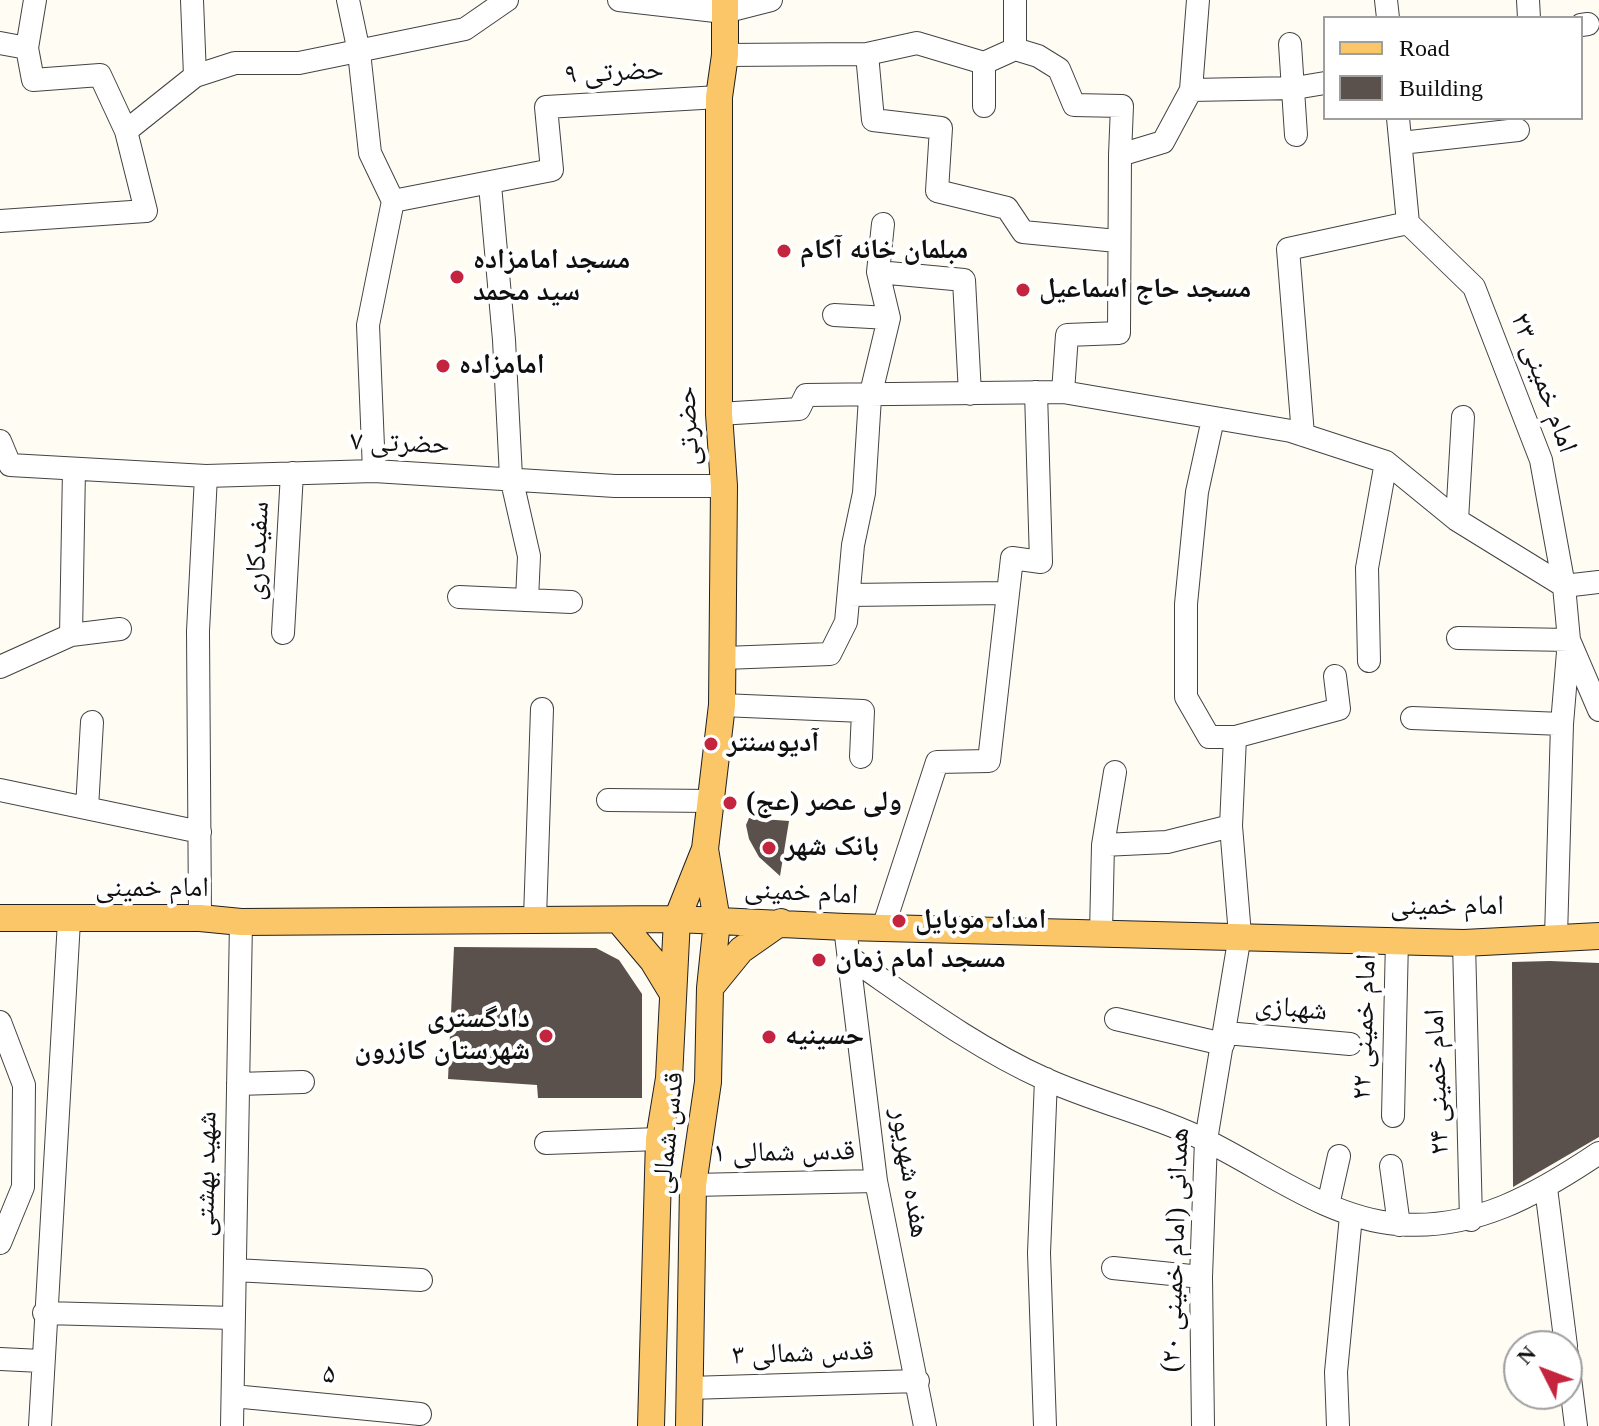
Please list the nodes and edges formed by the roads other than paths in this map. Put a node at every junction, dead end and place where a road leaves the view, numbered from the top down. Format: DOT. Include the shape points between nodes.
graph roads {
  1 [pos="35,0"];
  2 [pos="192,0"];
  3 [pos="348,0"];
  4 [pos="507,0"];
  5 [pos="620,0"];
  6 [pos="771,0"];
  7 [pos="1015,0"];
  8 [pos="1198,0"];
  9 [pos="724,6"];
  10 [pos="0,43"];
  11 [pos="1290,44"];
  12 [pos="27,48"];
  13 [pos="1015,49"];
  14 [pos="359,52"];
  15 [pos="867,54"];
  16 [pos="725,55"];
  17 [pos="984,63"];
  18 [pos="195,76"];
  19 [pos="1323,83"];
  20 [pos="1295,88"];
  21 [pos="1191,90"];
  22 [pos="719,97"];
  23 [pos="984,106"];
  24 [pos="1398,120"];
  25 [pos="1518,130"];
  26 [pos="126,131"];
  27 [pos="1296,135"];
  28 [pos="1401,143"];
  29 [pos="1120,155"];
  30 [pos="490,185"];
  31 [pos="393,201"];
  32 [pos="0,221"];
  33 [pos="1408,223"];
  34 [pos="883,224"];
  35 [pos="1117,241"];
  36 [pos="878,272"];
  37 [pos="834,315"];
  38 [pos="889,318"];
  39 [pos="1036,392"];
  40 [pos="1063,392"];
  41 [pos="970,394"];
  42 [pos="870,397"];
  43 [pos="719,414"];
  44 [pos="1463,417"];
  45 [pos="1213,419"];
  46 [pos="1303,435"];
  47 [pos="0,441"];
  48 [pos="1386,462"];
  49 [pos="74,469"];
  50 [pos="5,471"];
  51 [pos="374,471"];
  52 [pos="292,473"];
  53 [pos="206,476"];
  54 [pos="511,477"];
  55 [pos="724,486"];
  56 [pos="1457,520"];
  57 [pos="1599,582"];
  58 [pos="1564,586"];
  59 [pos="1006,593"];
  60 [pos="849,595"];
  61 [pos="459,597"];
  62 [pos="527,600"];
  63 [pos="571,602"];
  64 [pos="120,629"];
  65 [pos="283,633"];
  66 [pos="71,635"];
  67 [pos="1458,638"];
  68 [pos="1569,640"];
  69 [pos="724,658"];
  70 [pos="1369,661"];
  71 [pos="0,667"];
  72 [pos="1335,676"];
  73 [pos="1599,704"];
  74 [pos="722,705"];
  75 [pos="542,709"];
  76 [pos="1412,718"];
  77 [pos="92,722"];
  78 [pos="1562,724"];
  79 [pos="1235,737"];
  80 [pos="861,757"];
  81 [pos="1115,772"];
  82 [pos="0,790"];
  83 [pos="608,800"];
  84 [pos="711,801"];
  85 [pos="87,808"];
  86 [pos="1231,826"];
  87 [pos="200,832"];
  88 [pos="1103,845"];
  89 [pos="705,849"];
  90 [pos="0,918"];
  91 [pos="200,918"];
  92 [pos="535,918"];
  93 [pos="677,919"];
  94 [pos="69,921"];
  95 [pos="717,921"];
  96 [pos="241,922"];
  97 [pos="781,922"];
  98 [pos="621,923"];
  99 [pos="845,927"];
  100 [pos="883,928"];
  101 [pos="1101,933"];
  102 [pos="1240,935"];
  103 [pos="1599,936"];
  104 [pos="1556,937"];
  105 [pos="1397,940"];
  106 [pos="1464,943"];
  107 [pos="849,957"];
  108 [pos="710,988"];
  109 [pos="673,994"];
  110 [pos="1116,1019"];
  111 [pos="0,1022"];
  112 [pos="1224,1039"];
  113 [pos="1350,1044"];
  114 [pos="1046,1079"];
  115 [pos="303,1082"];
  116 [pos="238,1084"];
  117 [pos="1393,1116"];
  118 [pos="659,1139"];
  119 [pos="1206,1140"];
  120 [pos="546,1143"];
  121 [pos="1599,1153"];
  122 [pos="1339,1156"];
  123 [pos="1391,1166"];
  124 [pos="876,1181"];
  125 [pos="693,1185"];
  126 [pos="1546,1188"];
  127 [pos="1328,1205"];
  128 [pos="1351,1216"];
  129 [pos="1471,1220"];
  130 [pos="1399,1225"];
  131 [pos="0,1243"];
  132 [pos="1113,1268"];
  133 [pos="235,1270"];
  134 [pos="1201,1277"];
  135 [pos="421,1280"];
  136 [pos="44,1313"];
  137 [pos="234,1318"];
  138 [pos="1564,1330"];
  139 [pos="0,1359"];
  140 [pos="41,1361"];
  141 [pos="918,1381"];
  142 [pos="689,1388"];
  143 [pos="233,1396"];
  144 [pos="420,1414"];
  145 [pos="40,1426"];
  146 [pos="232,1426"];
  147 [pos="651,1426"];
  148 [pos="689,1426"];
  149 [pos="925,1426"];
  150 [pos="1045,1426"];
  151 [pos="1203,1426"];
  152 [pos="1338,1426"];
  1 -- 12 [label="street"];
  2 -- 18 [label="street"];
  3 -- 14 [label="street"];
  4 -- 14 [label="street" via="465,29"];
  5 -- 9 [label="street"];
  6 -- 9 [label="street"];
  7 -- 13 [label="street"];
  8 -- 21 [label="street"];
  9 -- 16 [label="main road, حضرتی"];
  10 -- 12 [label="street"];
  11 -- 20 [label="street"];
  12 -- 26 [label="street" via="33,80 100,75"];
  13 -- 17 [label="street"];
  13 -- 29 [label="street" via="1059,69 1074,105 1122,106"];
  14 -- 18 [label="street" via="299,63 235,63"];
  14 -- 31 [label="street" via="370,153"];
  15 -- 16 [label="street"];
  15 -- 17 [label="street" via="917,43"];
  15 -- 35 [label="street" via="873,120 941,128 937,191 1007,208 1023,232"];
  16 -- 22 [label="main road, حضرتی"];
  17 -- 23 [label="street"];
  18 -- 26 [label="street"];
  19 -- 20 [label="street"];
  20 -- 21 [label="street"];
  20 -- 27 [label="street"];
  21 -- 29 [label="street" via="1163,142"];
  22 -- 30 [label="street, حضرتی ۹" via="546,107 552,170"];
  22 -- 43 [label="main road, حضرتی"];
  24 -- 28 [label="street"];
  25 -- 28 [label="street"];
  26 -- 32 [label="street" via="146,211"];
  28 -- 33 [label="street"];
  29 -- 35 [label="street"];
  30 -- 31 [label="street, حضرتی ۹"];
  30 -- 54 [label="street"];
  31 -- 51 [label="street" via="368,325"];
  33 -- 46 [label="street" via="1288,249"];
  33 -- 58 [label="street, امام خمینی ۲۳" via="1474,287 1541,460"];
  34 -- 36 [label="street"];
  35 -- 40 [label="street" via="1119,333 1067,335"];
  36 -- 38 [label="street"];
  36 -- 41 [label="street" via="964,280"];
  37 -- 38 [label="street"];
  38 -- 42 [label="street"];
  39 -- 40 [label="street"];
  39 -- 41 [label="street"];
  39 -- 59 [label="street" via="1041,562 1012,558"];
  40 -- 45 [label="street"];
  41 -- 42 [label="street"];
  42 -- 43 [label="street" via="806,395 799,409"];
  42 -- 60 [label="street" via="864,493"];
  43 -- 55 [label="main road, حضرتی"];
  44 -- 56 [label="street"];
  45 -- 46 [label="street"];
  45 -- 79 [label="street" via="1194,520 1186,604 1186,697 1209,737"];
  46 -- 48 [label="street"];
  47 -- 50 [label="street"];
  48 -- 56 [label="street"];
  48 -- 70 [label="street" via="1367,568"];
  49 -- 50 [label="street, حضرتی ۷"];
  49 -- 53 [label="street, حضرتی ۷"];
  49 -- 66 [label="street"];
  51 -- 52 [label="street, حضرتی ۷"];
  51 -- 54 [label="street, حضرتی ۷"];
  52 -- 53 [label="street, حضرتی ۷"];
  52 -- 65 [label="street, سفیدکاری"];
  53 -- 87 [label="street" via="198,631"];
  54 -- 55 [label="street, حضرتی ۷" via="615,486"];
  54 -- 62 [label="street" via="529,556"];
  55 -- 69 [label="main road, حضرتی"];
  56 -- 58 [label="street"];
  57 -- 58 [label="street"];
  58 -- 68 [label="street, امام خمینی ۲۳"];
  59 -- 60 [label="street"];
  59 -- 100 [label="street" via="989,761 937,762"];
  60 -- 69 [label="street" via="846,622 830,654"];
  61 -- 62 [label="street"];
  62 -- 63 [label="street"];
  64 -- 66 [label="street"];
  66 -- 71 [label="street"];
  67 -- 68 [label="street"];
  68 -- 73 [label="street"];
  68 -- 78 [label="street, امام خمینی ۲۳"];
  69 -- 74 [label="main road, حضرتی"];
  72 -- 79 [label="street" via="1339,709"];
  74 -- 80 [label="street" via="863,711"];
  74 -- 84 [label="main road, حضرتی"];
  75 -- 92 [label="street"];
  76 -- 78 [label="street"];
  77 -- 85 [label="street"];
  78 -- 104 [label="street, امام خمینی ۲۳"];
  79 -- 86 [label="street, همدانی (امام خمینی ۲۰)"];
  81 -- 88 [label="street"];
  82 -- 85 [label="street"];
  83 -- 84 [label="street"];
  84 -- 89 [label="main road, حضرتی"];
  85 -- 87 [label="street"];
  86 -- 88 [label="street" via="1167,842"];
  86 -- 102 [label="street, همدانی (امام خمینی ۲۰)"];
  87 -- 91 [label="street"];
  88 -- 101 [label="street"];
  89 -- 93 [label="main road, قدس شمالی"];
  89 -- 95 [label="main road, قدس شمالی"];
  90 -- 94 [label="main road, امام خمینی"];
  91 -- 94 [label="main road, امام خمینی"];
  91 -- 96 [label="main road, امام خمینی"];
  92 -- 96 [label="main road, امام خمینی"];
  92 -- 98 [label="main road, امام خمینی"];
  93 -- 95 [label="main road, امام خمینی"];
  93 -- 98 [label="main road, امام خمینی"];
  93 -- 109 [label="main road, قدس شمالی"];
  94 -- 136 [label="street"];
  95 -- 97 [label="main road, امام خمینی"];
  95 -- 108 [label="main road, قدس شمالی"];
  96 -- 116 [label="street, شهید بهشتی"];
  97 -- 99 [label="main road, امام خمینی"];
  97 -- 108 [label="main road" via="741,950"];
  98 -- 109 [label="main road"];
  99 -- 100 [label="main road, امام خمینی"];
  99 -- 107 [label="street, هفده شهریور"];
  100 -- 101 [label="main road, امام خمینی"];
  101 -- 102 [label="main road, امام خمینی"];
  102 -- 105 [label="main road, امام خمینی"];
  102 -- 112 [label="street, همدانی (امام خمینی ۲۰)"];
  103 -- 104 [label="main road, امام خمینی"];
  104 -- 106 [label="main road, امام خمینی"];
  105 -- 106 [label="main road, امام خمینی"];
  105 -- 117 [label="street, امام خمینی ۲۲"];
  106 -- 129 [label="street, امام خمینی ۲۴"];
  107 -- 114 [label="street" via="992,1053"];
  107 -- 124 [label="street, هفده شهریور"];
  108 -- 125 [label="main road, قدس شمالی" via="708,1082"];
  109 -- 118 [label="main road, قدس شمالی" via="669,1078"];
  110 -- 112 [label="street, شهبازی"];
  111 -- 131 [label="street" via="24,1085 23,1187"];
  112 -- 113 [label="street, شهبازی"];
  112 -- 119 [label="street, همدانی (امام خمینی ۲۰)"];
  114 -- 119 [label="street"];
  114 -- 150 [label="street" via="1039,1253"];
  115 -- 116 [label="street"];
  116 -- 133 [label="street, شهید بهشتی"];
  118 -- 120 [label="street"];
  118 -- 147 [label="main road, قدس شمالی"];
  119 -- 127 [label="street"];
  119 -- 134 [label="street, همدانی (امام خمینی ۲۰)"];
  121 -- 126 [label="street"];
  122 -- 127 [label="street"];
  123 -- 130 [label="street"];
  124 -- 125 [label="street, قدس شمالی ۱"];
  124 -- 141 [label="street, هفده شهریور"];
  125 -- 142 [label="main road, قدس شمالی"];
  126 -- 129 [label="street"];
  126 -- 138 [label="street"];
  127 -- 128 [label="street"];
  128 -- 130 [label="street"];
  128 -- 152 [label="street" via="1336,1372"];
  129 -- 130 [label="street"];
  132 -- 134 [label="street"];
  133 -- 135 [label="street"];
  133 -- 137 [label="street, شهید بهشتی"];
  134 -- 151 [label="street, همدانی (امام خمینی ۲۰)"];
  136 -- 137 [label="street"];
  136 -- 140 [label="street"];
  137 -- 143 [label="street, شهید بهشتی"];
  139 -- 140 [label="street"];
  140 -- 145 [label="street"];
  141 -- 142 [label="street, ۳ قدس شمالی"];
  141 -- 149 [label="street, هفده شهریور"];
  142 -- 148 [label="main road, قدس شمالی"];
  143 -- 144 [label="street, ۵"];
  143 -- 146 [label="street, شهید بهشتی"];
}
